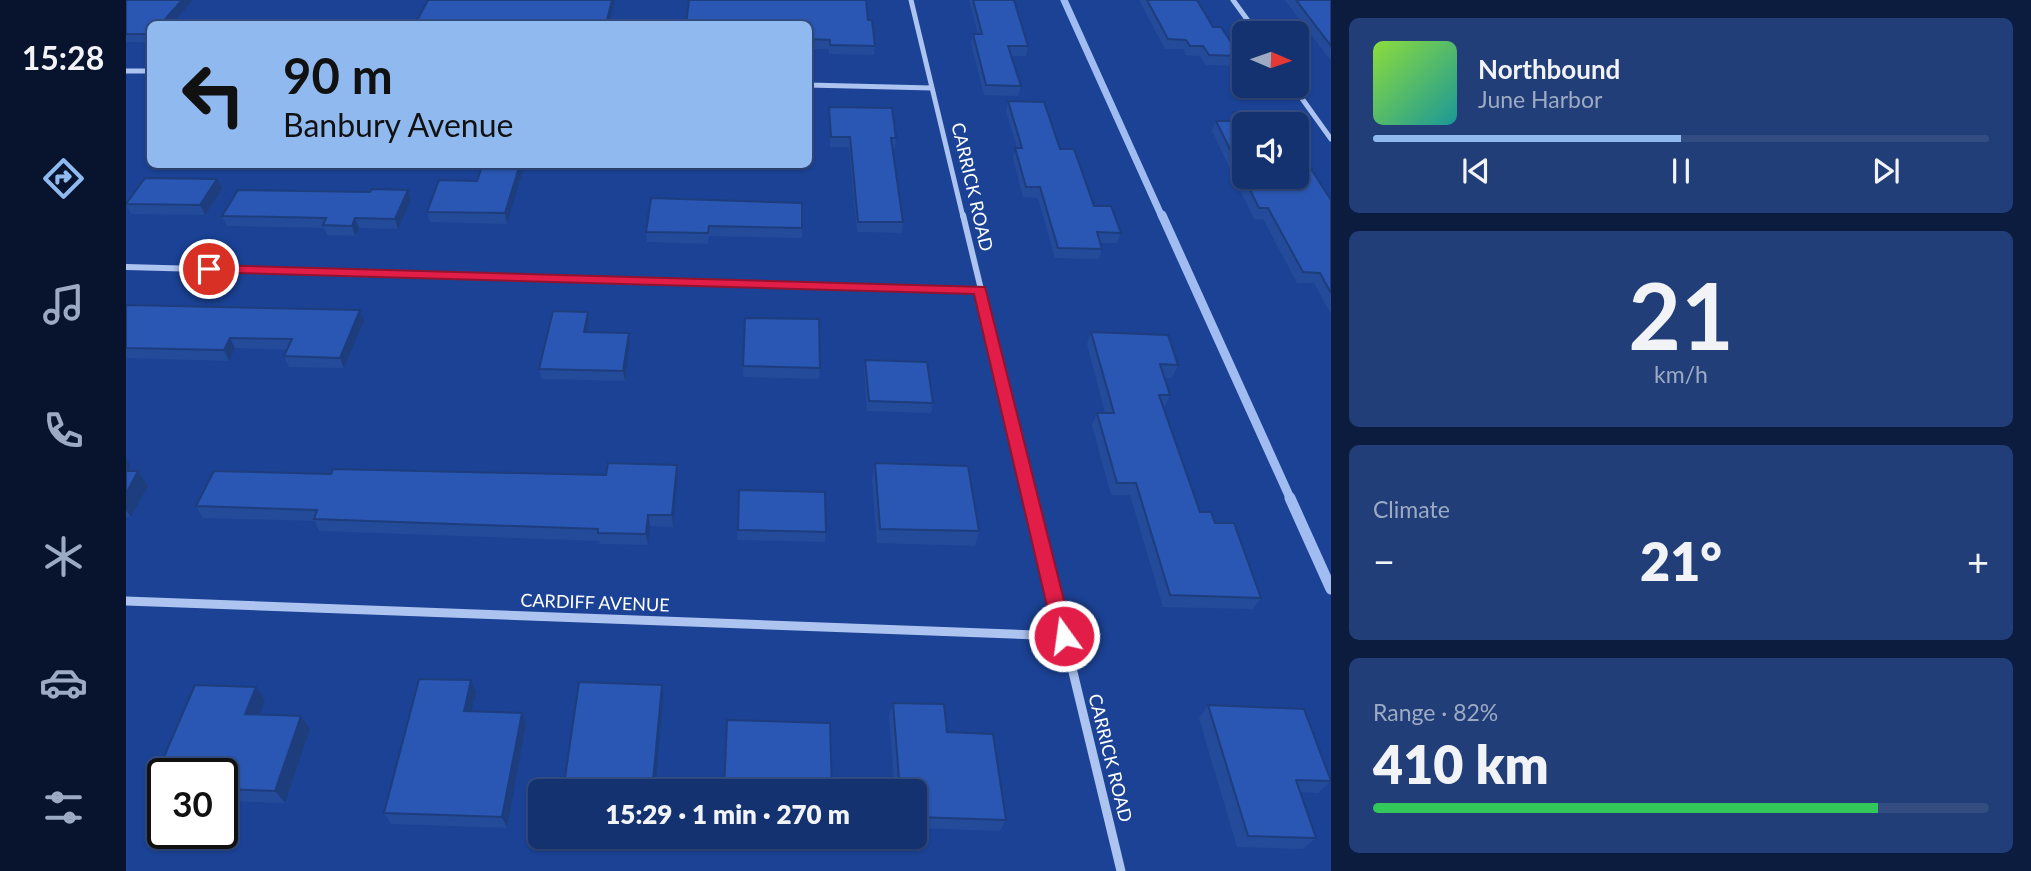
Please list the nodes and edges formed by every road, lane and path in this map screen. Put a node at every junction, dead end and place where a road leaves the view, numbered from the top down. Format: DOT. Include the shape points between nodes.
graph roads {
  1 [pos="911,0"];
  2 [pos="1233,0"];
  3 [pos="1248,21"];
  4 [pos="126,71"];
  5 [pos="147,71"];
  6 [pos="812,85"];
  7 [pos="932,88"];
  8 [pos="1302,98"];
  9 [pos="1331,139"];
  10 [pos="126,267"];
  11 [pos="980,290"];
  12 [pos="126,601"];
  13 [pos="1064,636"];
  14 [pos="1121,871"];
  1 -- 7 [label="street, CARRICK ROAD"];
  2 -- 3 [label="street"];
  4 -- 5 [label="street"];
  6 -- 7 [label="street"];
  7 -- 11 [label="street, CARRICK ROAD"];
  8 -- 9 [label="street"];
  10 -- 11 [label="street"];
  11 -- 13 [label="street, CARRICK ROAD"];
  12 -- 13 [label="street, CARDIFF AVENUE"];
  13 -- 14 [label="street, CARRICK ROAD"];
}
